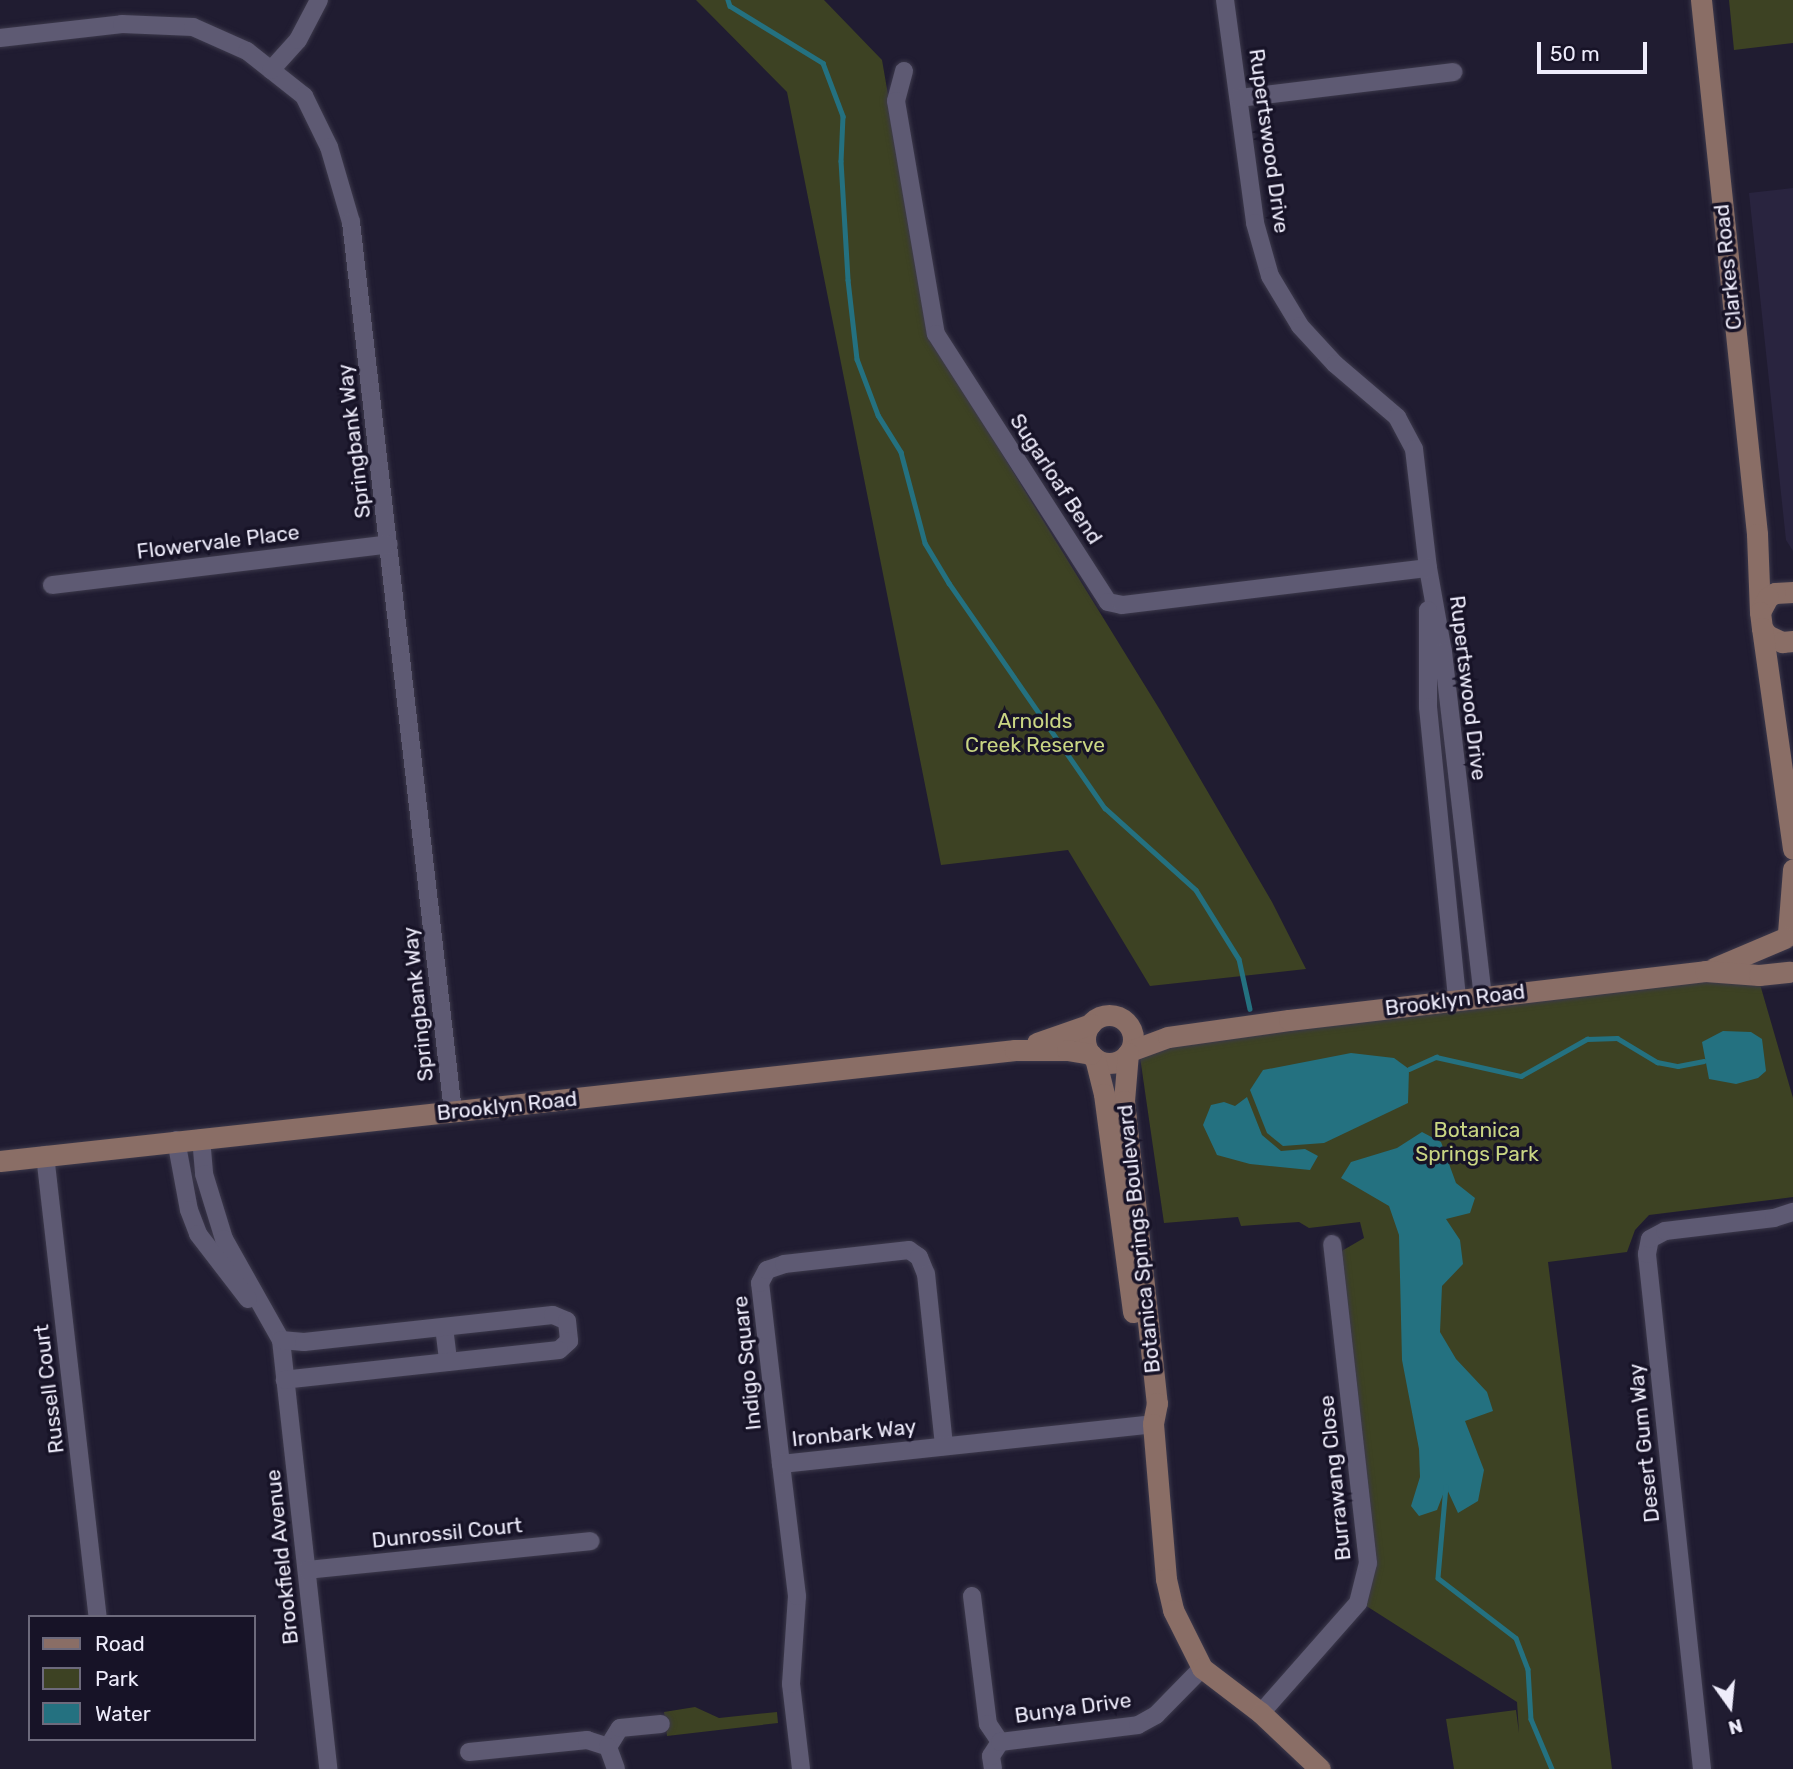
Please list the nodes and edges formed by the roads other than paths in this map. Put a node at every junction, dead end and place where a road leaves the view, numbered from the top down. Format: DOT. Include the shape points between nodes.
graph roads {
  1 [pos="319,0"];
  2 [pos="1225,0"];
  3 [pos="1701,0"];
  4 [pos="0,38"];
  5 [pos="271,70"];
  6 [pos="904,71"];
  7 [pos="1453,72"];
  8 [pos="1239,98"];
  9 [pos="1757,534"];
  10 [pos="389,544"];
  11 [pos="1428,569"];
  12 [pos="52,585"];
  13 [pos="1793,591"];
  14 [pos="1761,620"];
  15 [pos="1793,643"];
  16 [pos="1773,697"];
  17 [pos="1461,814"];
  18 [pos="1440,816"];
  19 [pos="1793,849"];
  20 [pos="1793,869"];
  21 [pos="1789,933"];
  22 [pos="1705,971"];
  23 [pos="1792,973"];
  24 [pos="1483,997"];
  25 [pos="1457,1000"];
  26 [pos="1116,1016"];
  27 [pos="1091,1024"];
  28 [pos="1205,1030"];
  29 [pos="1014,1050"];
  30 [pos="1129,1052"];
  31 [pos="1093,1056"];
  32 [pos="453,1112"];
  33 [pos="201,1138"];
  34 [pos="176,1140"];
  35 [pos="45,1156"];
  36 [pos="0,1161"];
  37 [pos="210,1202"];
  38 [pos="189,1210"];
  39 [pos="1793,1212"];
  40 [pos="1774,1218"];
  41 [pos="1793,1221"];
  42 [pos="1332,1244"];
  43 [pos="444,1327"];
  44 [pos="281,1340"];
  45 [pos="448,1362"];
  46 [pos="285,1380"];
  47 [pos="1153,1424"];
  48 [pos="944,1447"];
  49 [pos="781,1464"];
  50 [pos="591,1541"];
  51 [pos="307,1570"];
  52 [pos="972,1596"];
  53 [pos="98,1615"];
  54 [pos="1202,1668"];
  55 [pos="1261,1713"];
  56 [pos="661,1724"];
  57 [pos="1000,1742"];
  58 [pos="608,1747"];
  59 [pos="469,1752"];
  60 [pos="328,1769"];
  61 [pos="616,1769"];
  62 [pos="801,1769"];
  63 [pos="993,1769"];
  64 [pos="1320,1769"];
  65 [pos="1702,1769"];
  1 -- 5 [label="street" via="298,40"];
  2 -- 8 [label="street, Rupertswood Drive"];
  3 -- 9 [label="street, Clarkes Road"];
  4 -- 5 [label="street, Springbank Way" via="122,24 192,27 247,51"];
  5 -- 10 [label="street, Springbank Way" via="304,96 329,148 351,222"];
  6 -- 11 [label="street, Sugarloaf Bend" via="896,101 936,334 1108,602 1122,605"];
  7 -- 8 [label="street"];
  8 -- 11 [label="street, Rupertswood Drive" via="1255,223 1270,276 1300,327 1396,417 1414,449"];
  9 -- 13 [label="street, Clarkes Road" via="1773,570"];
  9 -- 14 [label="street, Clarkes Road"];
  10 -- 12 [label="street, Flowervale Place"];
  10 -- 32 [label="street, Springbank Way"];
  11 -- 17 [label="street, Rupertswood Drive" via="1443,652"];
  11 -- 18 [label="street, Rupertswood Drive" via="1427,707"];
  13 -- 14 [label="street, Clarkes Road" via="1775,593 1764,602"];
  14 -- 15 [label="street, Clarkes Road" via="1774,640"];
  14 -- 16 [label="street, Clarkes Road"];
  15 -- 16 [label="street, Clarkes Road" via="1778,673"];
  16 -- 19 [label="street, Clarkes Road"];
  17 -- 18 [label="street"];
  17 -- 24 [label="street, Rupertswood Drive"];
  18 -- 25 [label="street, Rupertswood Drive"];
  20 -- 21 [label="street"];
  21 -- 22 [label="street, Brooklyn Road"];
  21 -- 23 [label="street" via="1782,955"];
  22 -- 23 [label="street, Brooklyn Road"];
  22 -- 24 [label="street, Brooklyn Road"];
  24 -- 25 [label="street, Brooklyn Road"];
  25 -- 28 [label="street, Brooklyn Road"];
  26 -- 27 [label="street" via="1102,1016"];
  26 -- 28 [label="street, Brooklyn Road" via="1147,1025"];
  26 -- 30 [label="street" via="1132,1030"];
  27 -- 29 [label="street, Brooklyn Road"];
  27 -- 31 [label="street" via="1086,1036"];
  28 -- 30 [label="street, Brooklyn Road" via="1149,1042"];
  29 -- 31 [label="street, Brooklyn Road" via="1067,1050"];
  29 -- 32 [label="street, Brooklyn Road"];
  30 -- 31 [label="street" via="1116,1061"];
  30 -- 47 [label="street, Botanica Springs Boulevard" via="1124,1101 1157,1403"];
  31 -- 47 [label="street, Botanica Springs Boulevard" via="1104,1094 1145,1405"];
  32 -- 33 [label="street, Brooklyn Road"];
  33 -- 34 [label="street, Brooklyn Road"];
  33 -- 37 [label="street, Brookfield Avenue"];
  34 -- 35 [label="street, Brooklyn Road"];
  34 -- 38 [label="street"];
  35 -- 36 [label="street, Brooklyn Road"];
  35 -- 53 [label="street, Russell Court"];
  37 -- 38 [label="street"];
  37 -- 44 [label="street, Brookfield Avenue" via="224,1239"];
  38 -- 44 [label="street" via="211,1254"];
  39 -- 40 [label="street, Desert Gum Way"];
  40 -- 41 [label="street, Desert Gum Way"];
  40 -- 65 [label="street, Desert Gum Way" via="1665,1231 1650,1238 1647,1254"];
  42 -- 55 [label="street, Burrawang Close" via="1368,1563 1358,1603"];
  43 -- 44 [label="street" via="304,1342"];
  43 -- 45 [label="street"];
  43 -- 45 [label="street" via="553,1315 567,1321 569,1341 559,1350"];
  44 -- 46 [label="street, Brookfield Avenue"];
  45 -- 46 [label="street"];
  46 -- 51 [label="street, Brookfield Avenue"];
  47 -- 48 [label="street, Ironbark Way"];
  47 -- 54 [label="street, Botanica Springs Boulevard" via="1166,1579 1173,1610"];
  48 -- 49 [label="street, Ironbark Way"];
  48 -- 49 [label="street, Indigo Square" via="926,1274 919,1257 909,1250 784,1264 767,1270 760,1283"];
  49 -- 62 [label="street, Ironbark Way" via="796,1596 791,1684"];
  50 -- 51 [label="street, Dunrossil Court"];
  51 -- 60 [label="street, Brookfield Avenue"];
  52 -- 57 [label="street" via="988,1724"];
  54 -- 55 [label="street, Botanica Springs Boulevard"];
  54 -- 57 [label="street, Bunya Drive" via="1156,1715 1138,1725"];
  55 -- 64 [label="street, Botanica Springs Boulevard"];
  56 -- 58 [label="street" via="620,1728"];
  57 -- 63 [label="street, Bunya Drive" via="991,1756"];
  58 -- 59 [label="street" via="587,1740"];
  58 -- 61 [label="street"];
}
